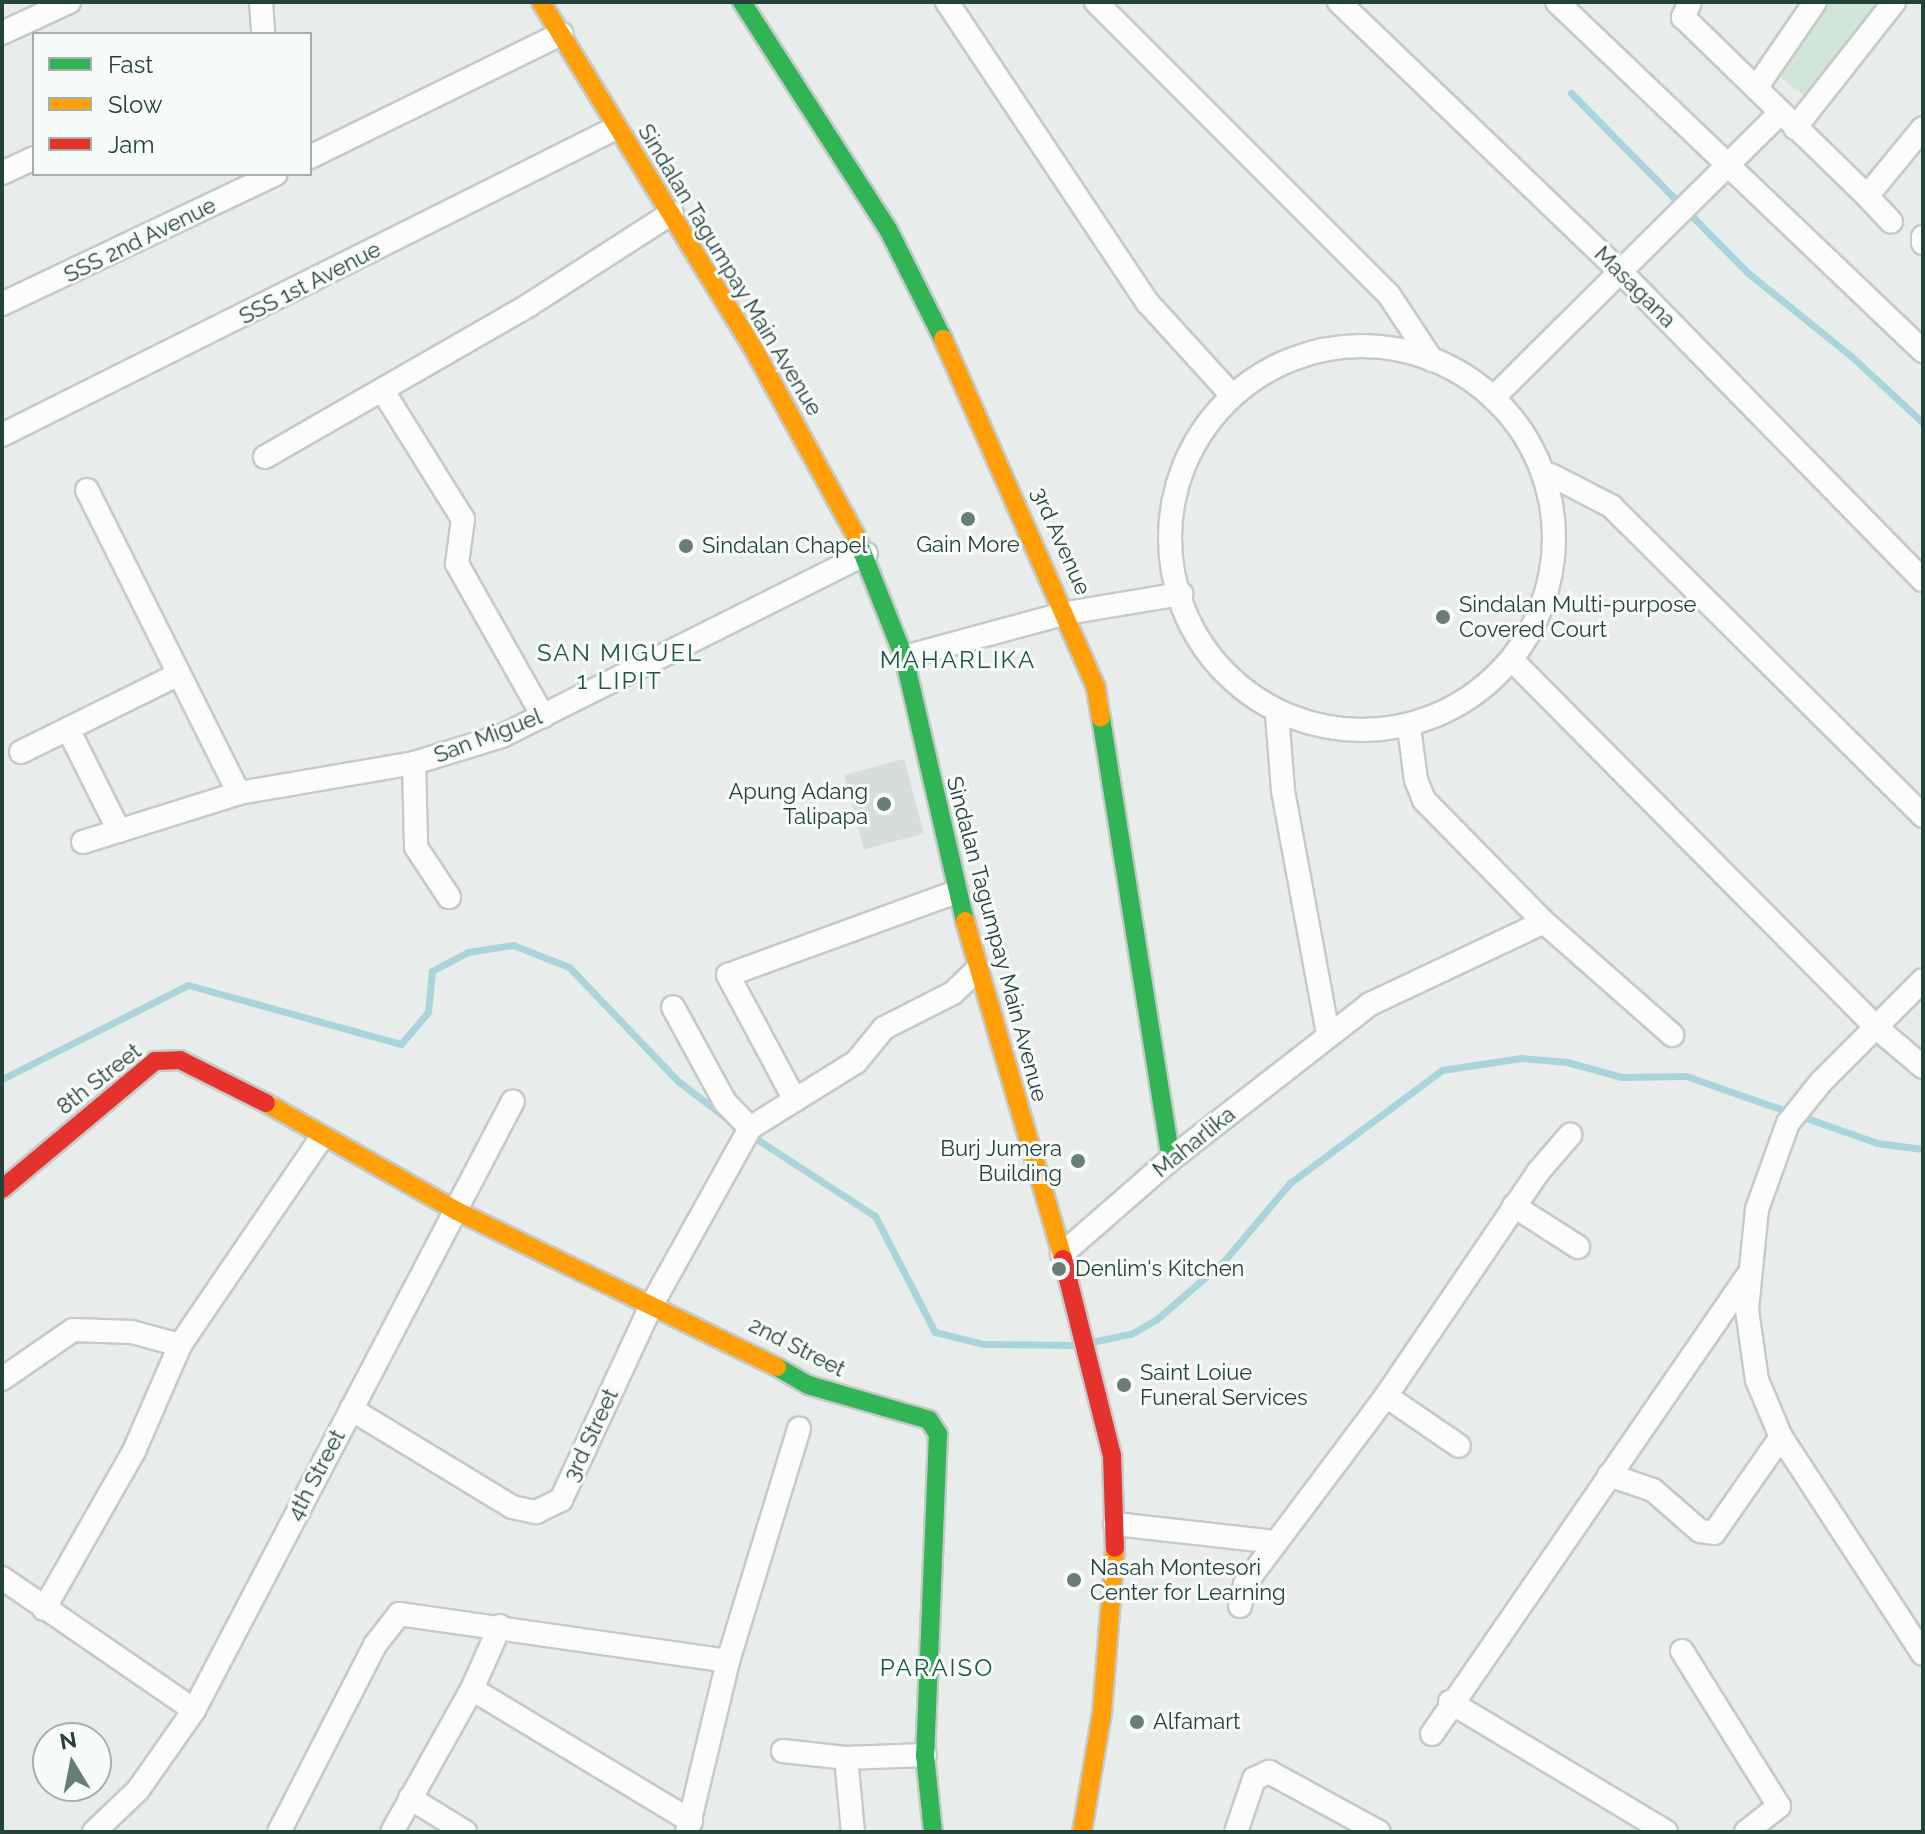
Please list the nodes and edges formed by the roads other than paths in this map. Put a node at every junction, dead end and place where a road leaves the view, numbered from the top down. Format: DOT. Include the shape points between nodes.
graph roads {
  1 [pos="69,2"];
  2 [pos="261,2"];
  3 [pos="541,2"];
  4 [pos="742,2"];
  5 [pos="947,2"];
  6 [pos="1096,2"];
  7 [pos="1339,2"];
  8 [pos="1557,2"];
  9 [pos="1690,2"];
  10 [pos="1815,2"];
  11 [pos="1894,2"];
  12 [pos="263,32"];
  13 [pos="2,33"];
  14 [pos="561,34"];
  15 [pos="1756,88"];
  16 [pos="1788,120"];
  17 [pos="616,128"];
  18 [pos="1923,128"];
  19 [pos="312,156"];
  20 [pos="32,159"];
  21 [pos="1727,163"];
  22 [pos="2,173"];
  23 [pos="272,176"];
  24 [pos="1867,196"];
  25 [pos="672,213"];
  26 [pos="1891,222"];
  27 [pos="1622,273"];
  28 [pos="2,304"];
  29 [pos="1923,351"];
  30 [pos="1432,360"];
  31 [pos="383,391"];
  32 [pos="1229,392"];
  33 [pos="1493,398"];
  34 [pos="2,435"];
  35 [pos="265,457"];
  36 [pos="1551,475"];
  37 [pos="87,490"];
  38 [pos="866,554"];
  39 [pos="1923,580"];
  40 [pos="1181,594"];
  41 [pos="1067,613"];
  42 [pos="904,657"];
  43 [pos="1513,661"];
  44 [pos="179,674"];
  45 [pos="1277,714"];
  46 [pos="543,716"];
  47 [pos="1409,727"];
  48 [pos="68,729"];
  49 [pos="21,752"];
  50 [pos="414,763"];
  51 [pos="239,793"];
  52 [pos="1923,816"];
  53 [pos="119,831"];
  54 [pos="83,842"];
  55 [pos="956,892"];
  56 [pos="449,897"];
  57 [pos="1544,922"];
  58 [pos="976,971"];
  59 [pos="1923,980"];
  60 [pos="673,1007"];
  61 [pos="1877,1028"];
  62 [pos="1328,1033"];
  63 [pos="1672,1035"];
  64 [pos="1923,1067"];
  65 [pos="795,1100"];
  66 [pos="513,1101"];
  67 [pos="750,1130"];
  68 [pos="1570,1135"];
  69 [pos="321,1138"];
  70 [pos="1171,1159"];
  71 [pos="2,1189"];
  72 [pos="1514,1206"];
  73 [pos="457,1211"];
  74 [pos="1578,1247"];
  75 [pos="1062,1254"];
  76 [pos="1748,1275"];
  77 [pos="651,1306"];
  78 [pos="180,1345"];
  79 [pos="2,1379"];
  80 [pos="1386,1396"];
  81 [pos="351,1409"];
  82 [pos="799,1429"];
  83 [pos="1781,1437"];
  84 [pos="1459,1446"];
  85 [pos="1609,1475"];
  86 [pos="1115,1524"];
  87 [pos="1275,1542"];
  88 [pos="2,1578"];
  89 [pos="1240,1606"];
  90 [pos="44,1609"];
  91 [pos="500,1626"];
  92 [pos="1682,1651"];
  93 [pos="1923,1654"];
  94 [pos="728,1661"];
  95 [pos="472,1689"];
  96 [pos="1450,1702"];
  97 [pos="194,1710"];
  98 [pos="1432,1734"];
  99 [pos="783,1751"];
  100 [pos="925,1755"];
  101 [pos="846,1758"];
  102 [pos="410,1798"];
  103 [pos="689,1826"];
  104 [pos="94,1832"];
  105 [pos="279,1832"];
  106 [pos="392,1832"];
  107 [pos="465,1832"];
  108 [pos="853,1832"];
  109 [pos="933,1832"];
  110 [pos="1082,1832"];
  111 [pos="1236,1832"];
  112 [pos="1377,1832"];
  113 [pos="1666,1832"];
  114 [pos="1746,1832"];
  1 -- 13 [label="street"];
  2 -- 12 [label="street"];
  3 -- 14 [label="street, Sindalan Tagumpay Main Avenue"];
  4 -- 41 [label="street, 3rd Avenue" via="889,231"];
  5 -- 32 [label="street" via="1148,303"];
  6 -- 30 [label="street" via="1389,295"];
  7 -- 27 [label="street, Masagana"];
  8 -- 21 [label="street"];
  9 -- 15 [label="street" via="1683,17"];
  10 -- 15 [label="street"];
  11 -- 16 [label="street"];
  14 -- 17 [label="street, Sindalan Tagumpay Main Avenue"];
  14 -- 19 [label="street"];
  15 -- 16 [label="street"];
  16 -- 21 [label="street"];
  16 -- 24 [label="street"];
  17 -- 25 [label="street, Sindalan Tagumpay Main Avenue"];
  17 -- 34 [label="street, SSS 1st Avenue"];
  18 -- 24 [label="street"];
  20 -- 22 [label="street"];
  21 -- 27 [label="street"];
  21 -- 29 [label="street"];
  23 -- 28 [label="street, SSS 2nd Avenue"];
  24 -- 26 [label="street"];
  25 -- 31 [label="street"];
  25 -- 38 [label="street, Sindalan Tagumpay Main Avenue"];
  27 -- 33 [label="street"];
  27 -- 39 [label="street, Masagana"];
  30 -- 32 [label="street" via="1369,347 1324,354 1264,369"];
  30 -- 33 [label="street"];
  31 -- 35 [label="street"];
  31 -- 46 [label="street" via="463,519 457,564"];
  32 -- 40 [label="street" via="1192,444 1176,497 1171,545"];
  33 -- 36 [label="street" via="1534,445"];
  36 -- 43 [label="street" via="1556,529 1541,598"];
  36 -- 52 [label="street" via="1584,487 1611,506"];
  37 -- 44 [label="street"];
  38 -- 42 [label="street, Sindalan Tagumpay Main Avenue"];
  38 -- 46 [label="street, San Miguel"];
  40 -- 41 [label="street"];
  40 -- 45 [label="street" via="1196,634 1228,673"];
  41 -- 42 [label="street"];
  41 -- 70 [label="street, 3rd Avenue" via="1096,688"];
  42 -- 55 [label="street, Sindalan Tagumpay Main Avenue"];
  43 -- 47 [label="street" via="1449,708"];
  43 -- 61 [label="street"];
  44 -- 48 [label="street"];
  44 -- 51 [label="street"];
  45 -- 47 [label="street" via="1318,728"];
  45 -- 62 [label="street" via="1283,791"];
  46 -- 50 [label="street, San Miguel" via="502,736"];
  47 -- 57 [label="street" via="1424,800"];
  48 -- 49 [label="street"];
  48 -- 53 [label="street"];
  50 -- 51 [label="street, San Miguel"];
  50 -- 56 [label="street" via="416,847"];
  51 -- 53 [label="street, San Miguel"];
  53 -- 54 [label="street, San Miguel"];
  55 -- 58 [label="street, Sindalan Tagumpay Main Avenue"];
  55 -- 65 [label="street" via="728,975"];
  57 -- 62 [label="street, Maharlika" via="1407,984"];
  57 -- 63 [label="street"];
  58 -- 65 [label="street" via="953,993 884,1028 856,1062"];
  58 -- 75 [label="street, Sindalan Tagumpay Main Avenue"];
  59 -- 61 [label="street"];
  60 -- 67 [label="street" via="725,1102"];
  61 -- 64 [label="street"];
  61 -- 76 [label="street" via="1788,1123 1757,1209"];
  62 -- 70 [label="street, Maharlika"];
  65 -- 67 [label="street"];
  66 -- 73 [label="street, 4th Street"];
  67 -- 77 [label="street, 3rd Street"];
  68 -- 72 [label="street"];
  69 -- 71 [label="street, 8th Street" via="234,1085 180,1060 155,1061"];
  69 -- 73 [label="street, 2nd Street"];
  69 -- 78 [label="street"];
  70 -- 75 [label="street, Maharlika"];
  72 -- 74 [label="street"];
  72 -- 80 [label="street"];
  73 -- 77 [label="street, 2nd Street"];
  73 -- 81 [label="street, 4th Street"];
  75 -- 86 [label="street, Sindalan Tagumpay Main Avenue" via="1112,1455"];
  76 -- 83 [label="street" via="1757,1380"];
  76 -- 85 [label="street"];
  77 -- 81 [label="street, 3rd Street" via="561,1500 536,1512 512,1507"];
  77 -- 100 [label="street, 2nd Street" via="731,1340 808,1385 929,1420 938,1434"];
  78 -- 79 [label="street" via="132,1332 73,1330"];
  78 -- 90 [label="street" via="134,1451"];
  80 -- 84 [label="street"];
  80 -- 87 [label="street"];
  81 -- 97 [label="street, 4th Street"];
  82 -- 94 [label="street"];
  83 -- 85 [label="street" via="1714,1533 1700,1531 1653,1490"];
  83 -- 93 [label="street"];
  85 -- 96 [label="street"];
  86 -- 87 [label="street"];
  86 -- 110 [label="street, Sindalan Tagumpay Main Avenue" via="1102,1713"];
  87 -- 89 [label="street" via="1245,1584"];
  88 -- 90 [label="street"];
  90 -- 97 [label="street"];
  91 -- 94 [label="street"];
  91 -- 95 [label="street"];
  91 -- 105 [label="street" via="411,1614 389,1620"];
  92 -- 114 [label="street" via="1779,1806"];
  94 -- 103 [label="street"];
  95 -- 102 [label="street"];
  95 -- 103 [label="street"];
  96 -- 98 [label="street"];
  96 -- 113 [label="street"];
  97 -- 104 [label="street, 4th Street" via="138,1790"];
  99 -- 101 [label="street"];
  100 -- 101 [label="street"];
  100 -- 109 [label="street, 2nd Street"];
  101 -- 108 [label="street"];
  102 -- 106 [label="street"];
  102 -- 107 [label="street"];
  111 -- 112 [label="street" via="1254,1779 1269,1772"];
}
